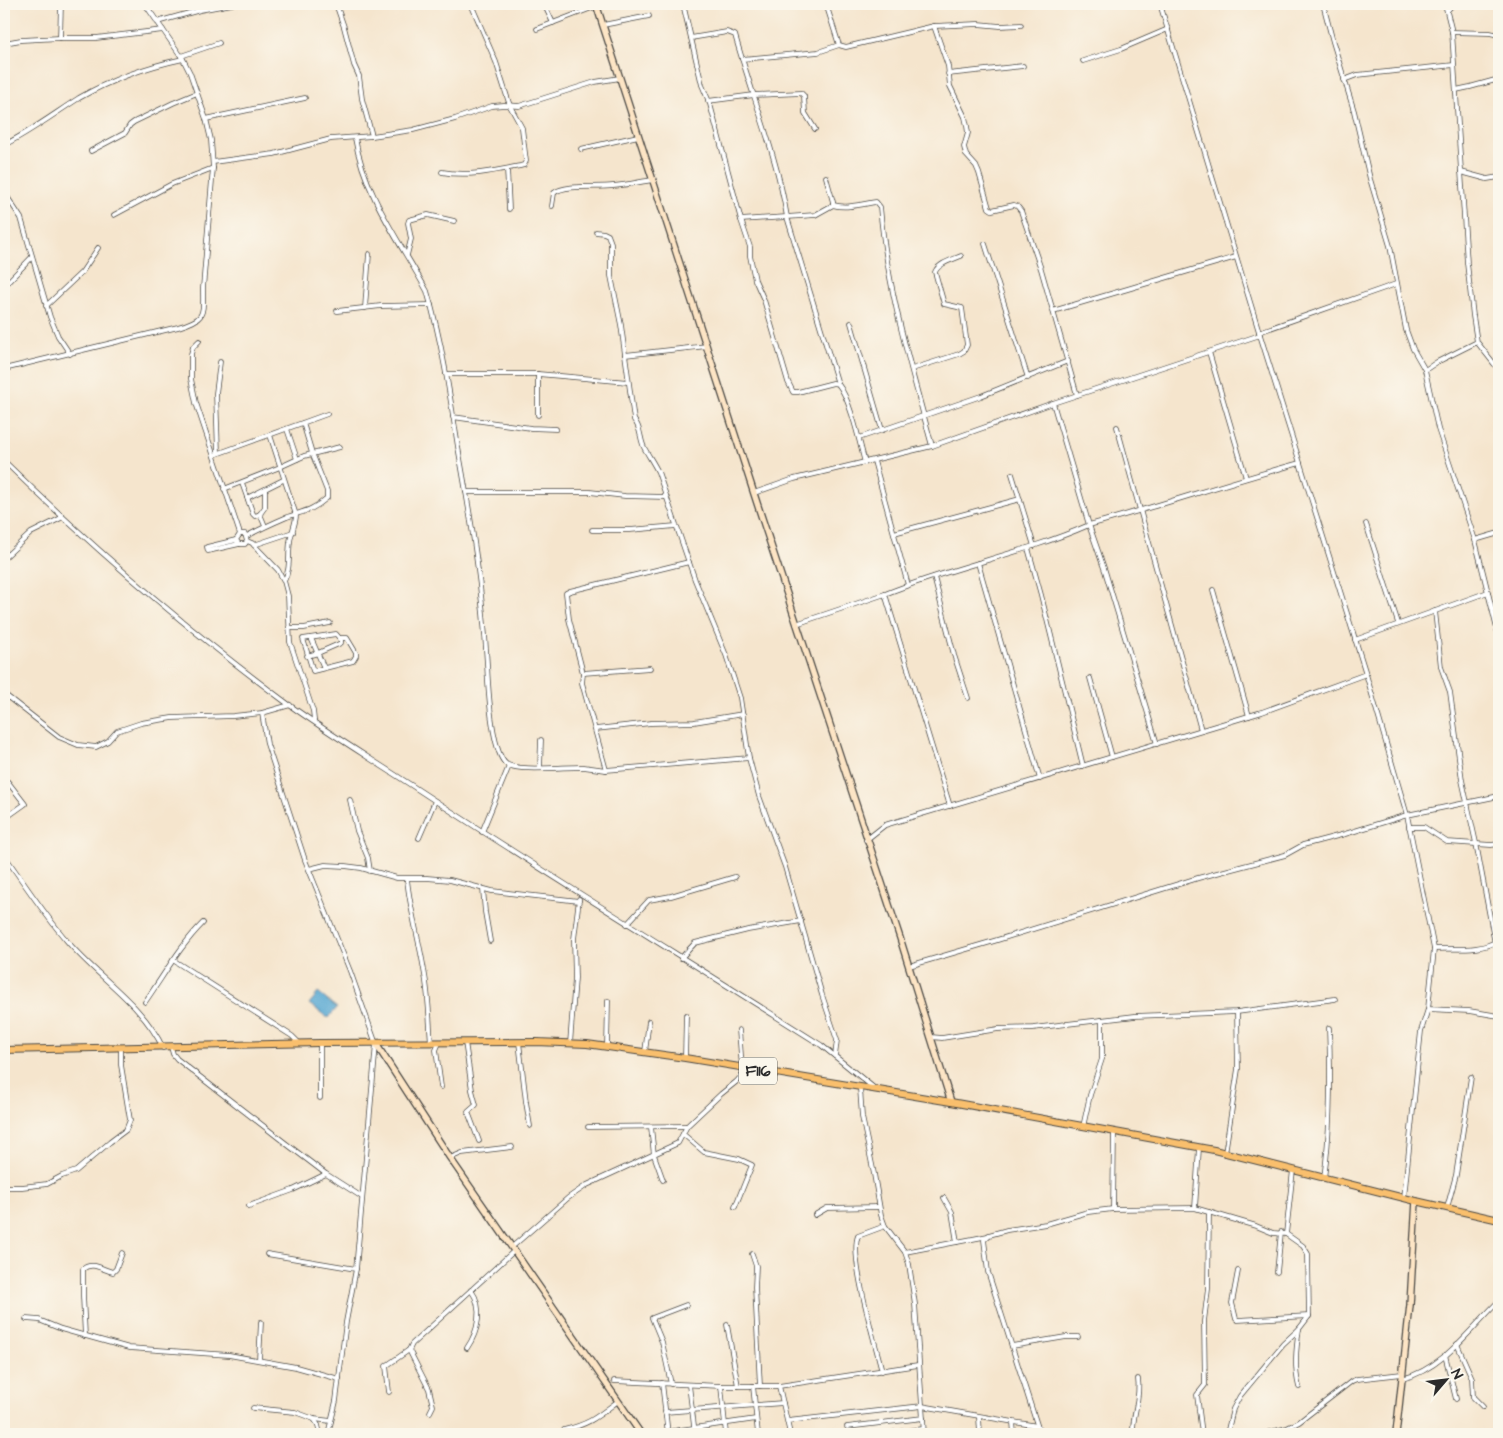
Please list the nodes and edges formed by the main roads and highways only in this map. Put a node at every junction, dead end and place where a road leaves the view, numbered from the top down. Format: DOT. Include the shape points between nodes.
graph roads {
  1 [pos="4,1050"];
  2 [pos="1499,1220"];
  1 -- 2 [label="main road, F116" via="465,1042 607,1046 951,1102 1225,1153"];
}
